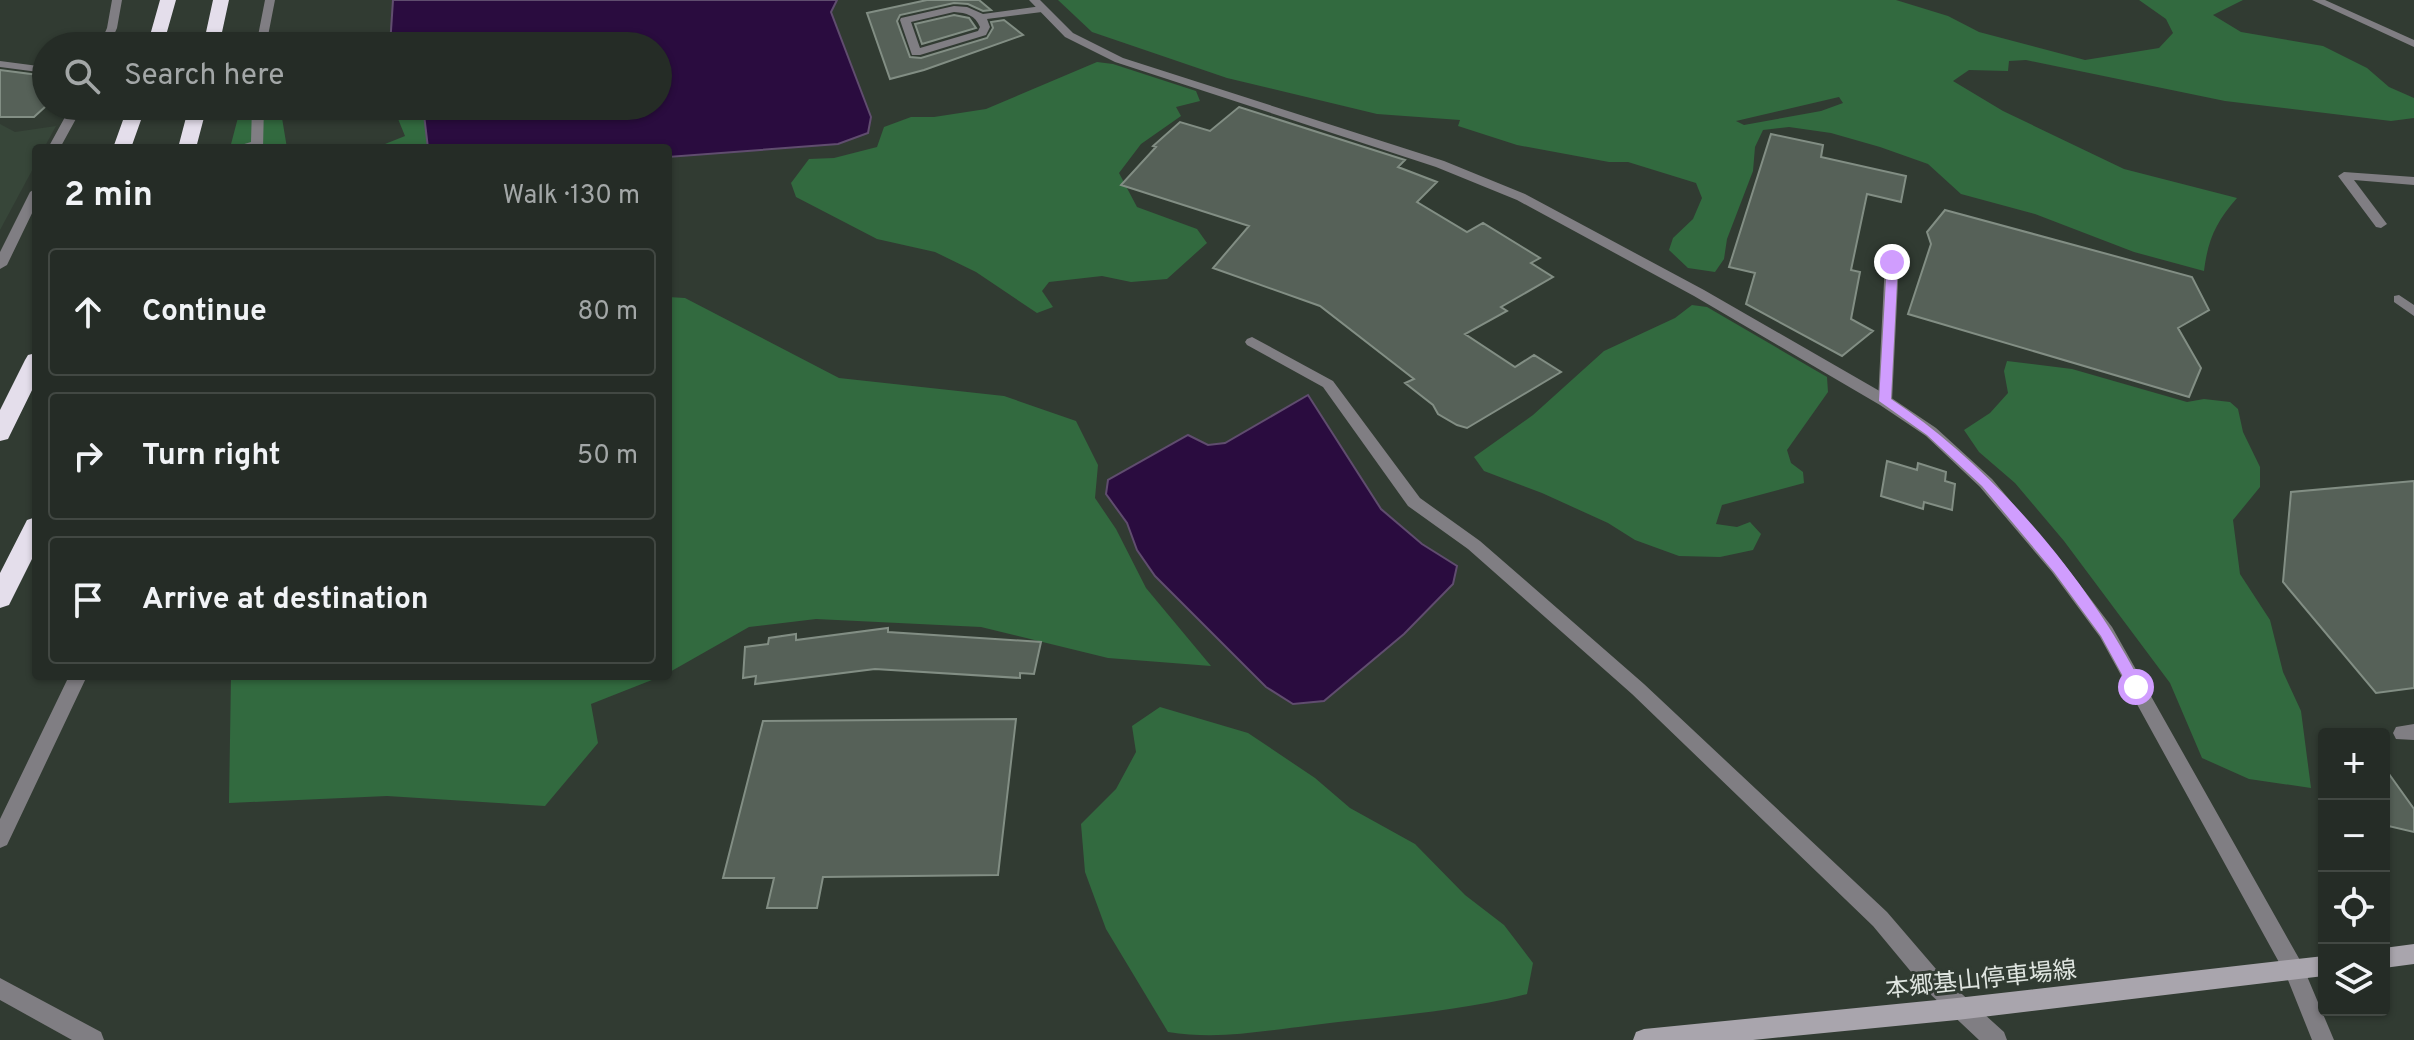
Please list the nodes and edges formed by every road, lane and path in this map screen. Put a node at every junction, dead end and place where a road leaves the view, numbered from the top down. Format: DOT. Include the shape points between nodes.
graph roads {
  1 [pos="117,0"];
  2 [pos="168,0"];
  3 [pos="221,0"];
  4 [pos="270,0"];
  5 [pos="2317,0"];
  6 [pos="1038,4"];
  7 [pos="981,17"];
  8 [pos="110,32"];
  9 [pos="159,32"];
  10 [pos="214,32"];
  11 [pos="264,32"];
  12 [pos="2414,44"];
  13 [pos="0,64"];
  14 [pos="32,68"];
  15 [pos="69,120"];
  16 [pos="132,120"];
  17 [pos="194,120"];
  18 [pos="258,120"];
  19 [pos="56,144"];
  20 [pos="123,144"];
  21 [pos="188,144"];
  22 [pos="257,144"];
  23 [pos="2414,181"];
  24 [pos="32,200"];
  25 [pos="2381,224"];
  26 [pos="1892,262"];
  27 [pos="0,265"];
  28 [pos="2399,299"];
  29 [pos="2414,312"];
  30 [pos="1252,342"];
  31 [pos="32,368"];
  32 [pos="1885,401"];
  33 [pos="0,433"];
  34 [pos="32,534"];
  35 [pos="0,598"];
  36 [pos="76,680"];
  37 [pos="0,839"];
  38 [pos="2414,954"];
  39 [pos="2390,957"];
  40 [pos="2318,967"];
  41 [pos="2294,969"];
  42 [pos="0,988"];
  43 [pos="1957,1009"];
  44 [pos="93,1040"];
  45 [pos="1644,1040"];
  46 [pos="1996,1040"];
  47 [pos="2323,1040"];
  1 -- 8 [label="street"];
  2 -- 9 [label="highway"];
  3 -- 10 [label="highway"];
  4 -- 11 [label="street"];
  5 -- 12 [label="street"];
  6 -- 7 [label="street"];
  6 -- 32 [label="street" via="1088,48 1440,164 1521,197"];
  7 -- 7 [label="street" via="982,33 916,53 905,20 957,9"];
  13 -- 14 [label="street"];
  15 -- 19 [label="street"];
  16 -- 20 [label="highway"];
  17 -- 21 [label="highway"];
  18 -- 22 [label="street"];
  23 -- 25 [label="street" via="2344,176"];
  24 -- 27 [label="street"];
  26 -- 32 [label="street"];
  28 -- 29 [label="street"];
  30 -- 43 [label="street" via="1328,384 1414,502 1474,545 1638,689 1880,919"];
  31 -- 33 [label="highway"];
  32 -- 41 [label="street" via="1931,432 1986,483 2106,632"];
  34 -- 35 [label="highway"];
  36 -- 37 [label="street"];
  38 -- 39 [label="main road"];
  40 -- 41 [label="main road, 本郷基山停車場線"];
  41 -- 43 [label="main road, 本郷基山停車場線"];
  41 -- 47 [label="street"];
  42 -- 44 [label="street"];
  43 -- 45 [label="main road, 本郷基山停車場線"];
  43 -- 46 [label="street"];
}
